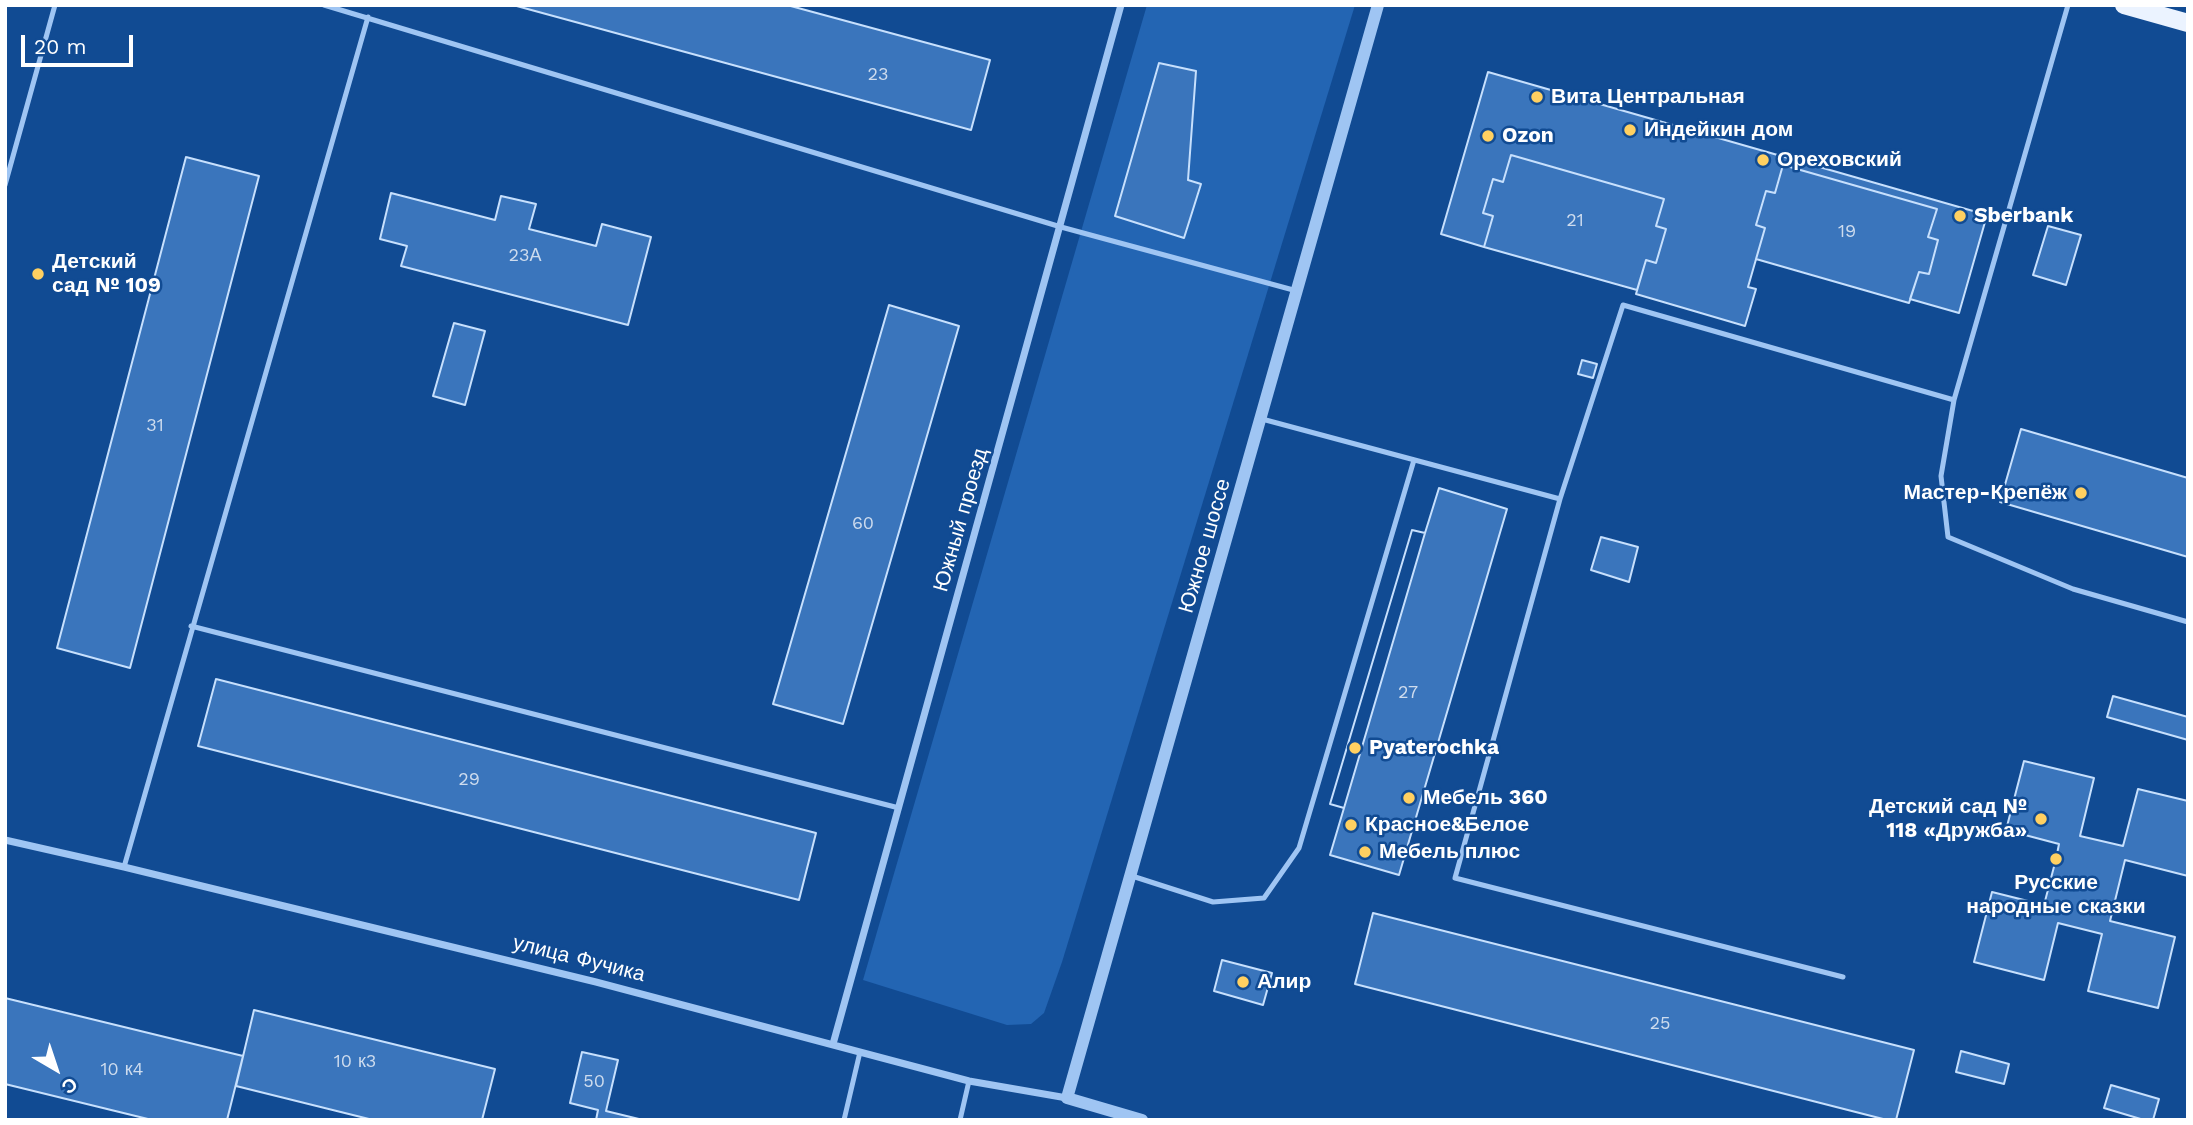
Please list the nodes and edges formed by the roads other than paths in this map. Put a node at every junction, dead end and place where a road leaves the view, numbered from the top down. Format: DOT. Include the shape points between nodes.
graph roads {
  1 [pos="55,5"];
  2 [pos="324,5"];
  3 [pos="1121,5"];
  4 [pos="1378,5"];
  5 [pos="2068,5"];
  6 [pos="2124,5"];
  7 [pos="368,17"];
  8 [pos="2188,23"];
  9 [pos="5,185"];
  10 [pos="1061,226"];
  11 [pos="1297,290"];
  12 [pos="1954,400"];
  13 [pos="1262,419"];
  14 [pos="1414,460"];
  15 [pos="1560,499"];
  16 [pos="2188,622"];
  17 [pos="191,626"];
  18 [pos="899,808"];
  19 [pos="5,841"];
  20 [pos="124,867"];
  21 [pos="1129,875"];
  22 [pos="1843,977"];
  23 [pos="833,1044"];
  24 [pos="860,1052"];
  25 [pos="969,1081"];
  26 [pos="1067,1098"];
  27 [pos="844,1120"];
  28 [pos="960,1120"];
  29 [pos="1142,1120"];
  1 -- 9 [label="lane"];
  2 -- 7 [label="lane"];
  3 -- 10 [label="street, Южный проезд"];
  4 -- 11 [label="street, Южное шоссе"];
  5 -- 12 [label="lane"];
  6 -- 8 [label="main road"];
  7 -- 10 [label="lane"];
  7 -- 17 [label="lane"];
  10 -- 11 [label="lane"];
  10 -- 18 [label="street, Южный проезд"];
  11 -- 13 [label="street, Южное шоссе"];
  12 -- 15 [label="lane" via="1623,305"];
  12 -- 16 [label="lane" via="1941,476 1948,537 2073,589"];
  13 -- 14 [label="lane"];
  13 -- 21 [label="street, Южное шоссе"];
  14 -- 15 [label="lane"];
  14 -- 21 [label="lane" via="1299,848 1265,898 1213,902"];
  15 -- 22 [label="lane" via="1455,878"];
  17 -- 18 [label="lane"];
  17 -- 20 [label="lane"];
  18 -- 23 [label="street, Южный проезд"];
  19 -- 20 [label="street, улица Фучика"];
  20 -- 23 [label="street, улица Фучика"];
  21 -- 26 [label="street, Южное шоссе"];
  23 -- 24 [label="street, улица Фучика"];
  24 -- 25 [label="street, улица Фучика"];
  24 -- 27 [label="lane"];
  25 -- 26 [label="street, улица Фучика"];
  25 -- 28 [label="lane"];
  26 -- 29 [label="street, улица Фучика"];
}
